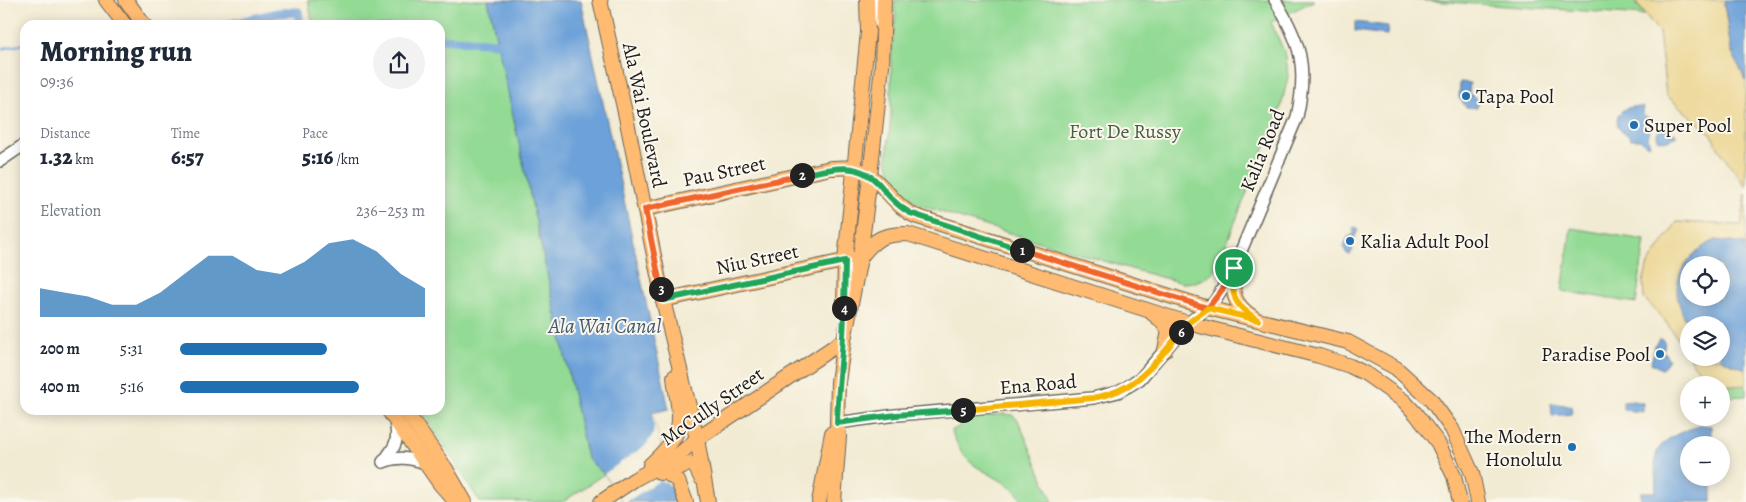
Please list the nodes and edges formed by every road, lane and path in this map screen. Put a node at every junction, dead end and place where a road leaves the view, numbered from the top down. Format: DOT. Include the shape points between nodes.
graph roads {
  1 [pos="106,0"];
  2 [pos="118,0"];
  3 [pos="126,0"];
  4 [pos="600,0"];
  5 [pos="866,0"];
  6 [pos="875,0"];
  7 [pos="884,0"];
  8 [pos="1275,0"];
  9 [pos="121,20"];
  10 [pos="138,20"];
  11 [pos="141,20"];
  12 [pos="883,32"];
  13 [pos="20,147"];
  14 [pos="0,160"];
  15 [pos="855,168"];
  16 [pos="870,176"];
  17 [pos="645,209"];
  18 [pos="860,258"];
  19 [pos="845,261"];
  20 [pos="1234,268"];
  21 [pos="663,300"];
  22 [pos="1208,308"];
  23 [pos="1149,311"];
  24 [pos="1258,320"];
  25 [pos="1188,323"];
  26 [pos="844,340"];
  27 [pos="1165,350"];
  28 [pos="396,415"];
  29 [pos="397,415"];
  30 [pos="398,415"];
  31 [pos="837,423"];
  32 [pos="697,439"];
  33 [pos="426,463"];
  34 [pos="672,468"];
  35 [pos="635,479"];
  36 [pos="707,496"];
  37 [pos="604,500"];
  38 [pos="456,502"];
  39 [pos="465,502"];
  40 [pos="686,502"];
  41 [pos="819,502"];
  42 [pos="834,502"];
  43 [pos="1460,502"];
  44 [pos="1478,502"];
  1 -- 9 [label="main road"];
  2 -- 10 [label="street"];
  3 -- 11 [label="main road"];
  4 -- 17 [label="main road, Ala Wai Boulevard"];
  5 -- 15 [label="main road" via="868,32"];
  6 -- 12 [label="street"];
  7 -- 12 [label="main road"];
  8 -- 20 [label="street, Kalia Road" via="1296,38 1302,64 1302,91 1297,117"];
  12 -- 16 [label="main road"];
  13 -- 14 [label="street"];
  15 -- 16 [label="main road, Pau Street"];
  15 -- 17 [label="main road, Pau Street" via="831,168"];
  15 -- 19 [label="main road"];
  16 -- 18 [label="main road"];
  16 -- 22 [label="main road, Pau Street" via="896,204 915,216"];
  17 -- 21 [label="main road, Ala Wai Boulevard"];
  18 -- 19 [label="main road, Niu Street"];
  18 -- 23 [label="main road" via="879,238 908,234"];
  18 -- 26 [label="main road"];
  19 -- 21 [label="main road, Niu Street"];
  19 -- 26 [label="main road"];
  20 -- 22 [label="street, Kalia Road" via="1228,282"];
  20 -- 24 [label="main road" via="1232,286 1236,302"];
  21 -- 32 [label="main road, Ala Wai Boulevard"];
  21 -- 35 [label="main road" via="679,427 665,451"];
  22 -- 24 [label="main road, Pau Street"];
  22 -- 25 [label="street, Ena Road"];
  23 -- 25 [label="main road"];
  23 -- 27 [label="main road" via="1169,331"];
  24 -- 44 [label="main road, Pau Street" via="1348,342 1396,368 1430,400 1452,429 1472,473"];
  25 -- 27 [label="street, Ena Road"];
  25 -- 43 [label="main road" via="1340,362 1366,374 1404,401 1438,443 1454,476"];
  26 -- 31 [label="main road"];
  26 -- 32 [label="main road, McCully Street"];
  27 -- 31 [label="street, Ena Road" via="1140,379 1101,397"];
  28 -- 33 [label="street" via="398,438 383,462 406,458"];
  29 -- 33 [label="main road"];
  30 -- 39 [label="main road" via="446,470"];
  31 -- 41 [label="main road"];
  31 -- 42 [label="main road"];
  32 -- 34 [label="main road, McCully Street"];
  32 -- 36 [label="main road, Ala Wai Boulevard"];
  33 -- 38 [label="main road"];
  34 -- 35 [label="main road, McCully Street"];
  34 -- 35 [label="main road"];
  34 -- 36 [label="main road" via="692,464"];
  34 -- 40 [label="main road"];
  35 -- 37 [label="main road, McCully Street"];
}
